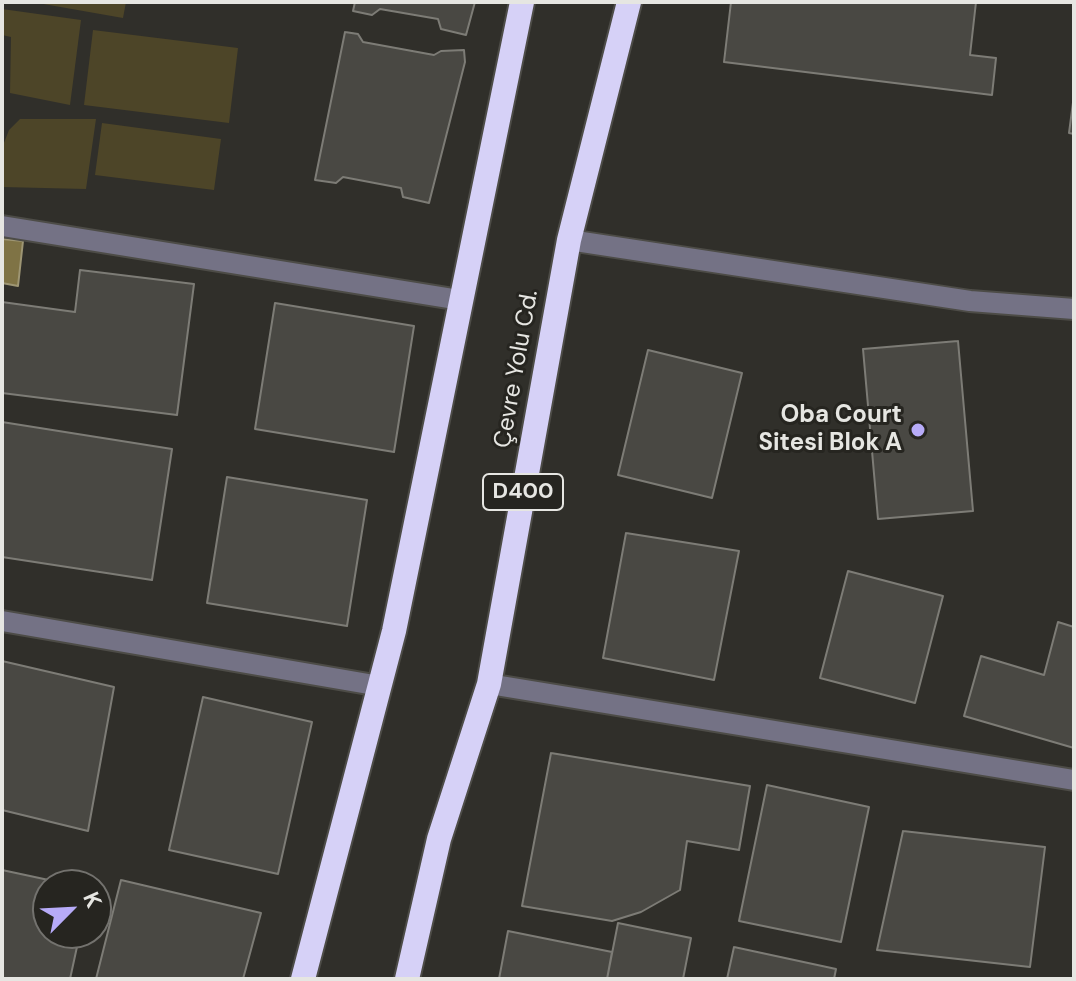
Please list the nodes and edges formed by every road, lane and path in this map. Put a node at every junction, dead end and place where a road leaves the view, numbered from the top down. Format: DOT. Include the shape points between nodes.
graph roads {
  1 [pos="522,2"];
  2 [pos="629,2"];
  3 [pos="2,226"];
  4 [pos="569,240"];
  5 [pos="460,300"];
  6 [pos="1074,309"];
  7 [pos="2,621"];
  8 [pos="489,684"];
  9 [pos="380,686"];
  10 [pos="1074,780"];
  11 [pos="303,979"];
  12 [pos="407,979"];
  1 -- 5 [label="highway"];
  2 -- 4 [label="highway, Çevre Yolu Cd. / D400"];
  3 -- 5 [label="street"];
  4 -- 6 [label="street" via="970,301"];
  4 -- 8 [label="highway, Çevre Yolu Cd. / D400"];
  5 -- 9 [label="highway"];
  7 -- 9 [label="street"];
  8 -- 10 [label="street"];
  8 -- 12 [label="highway, Çevre Yolu Cd. / D400" via="439,839"];
  9 -- 11 [label="highway"];
}
